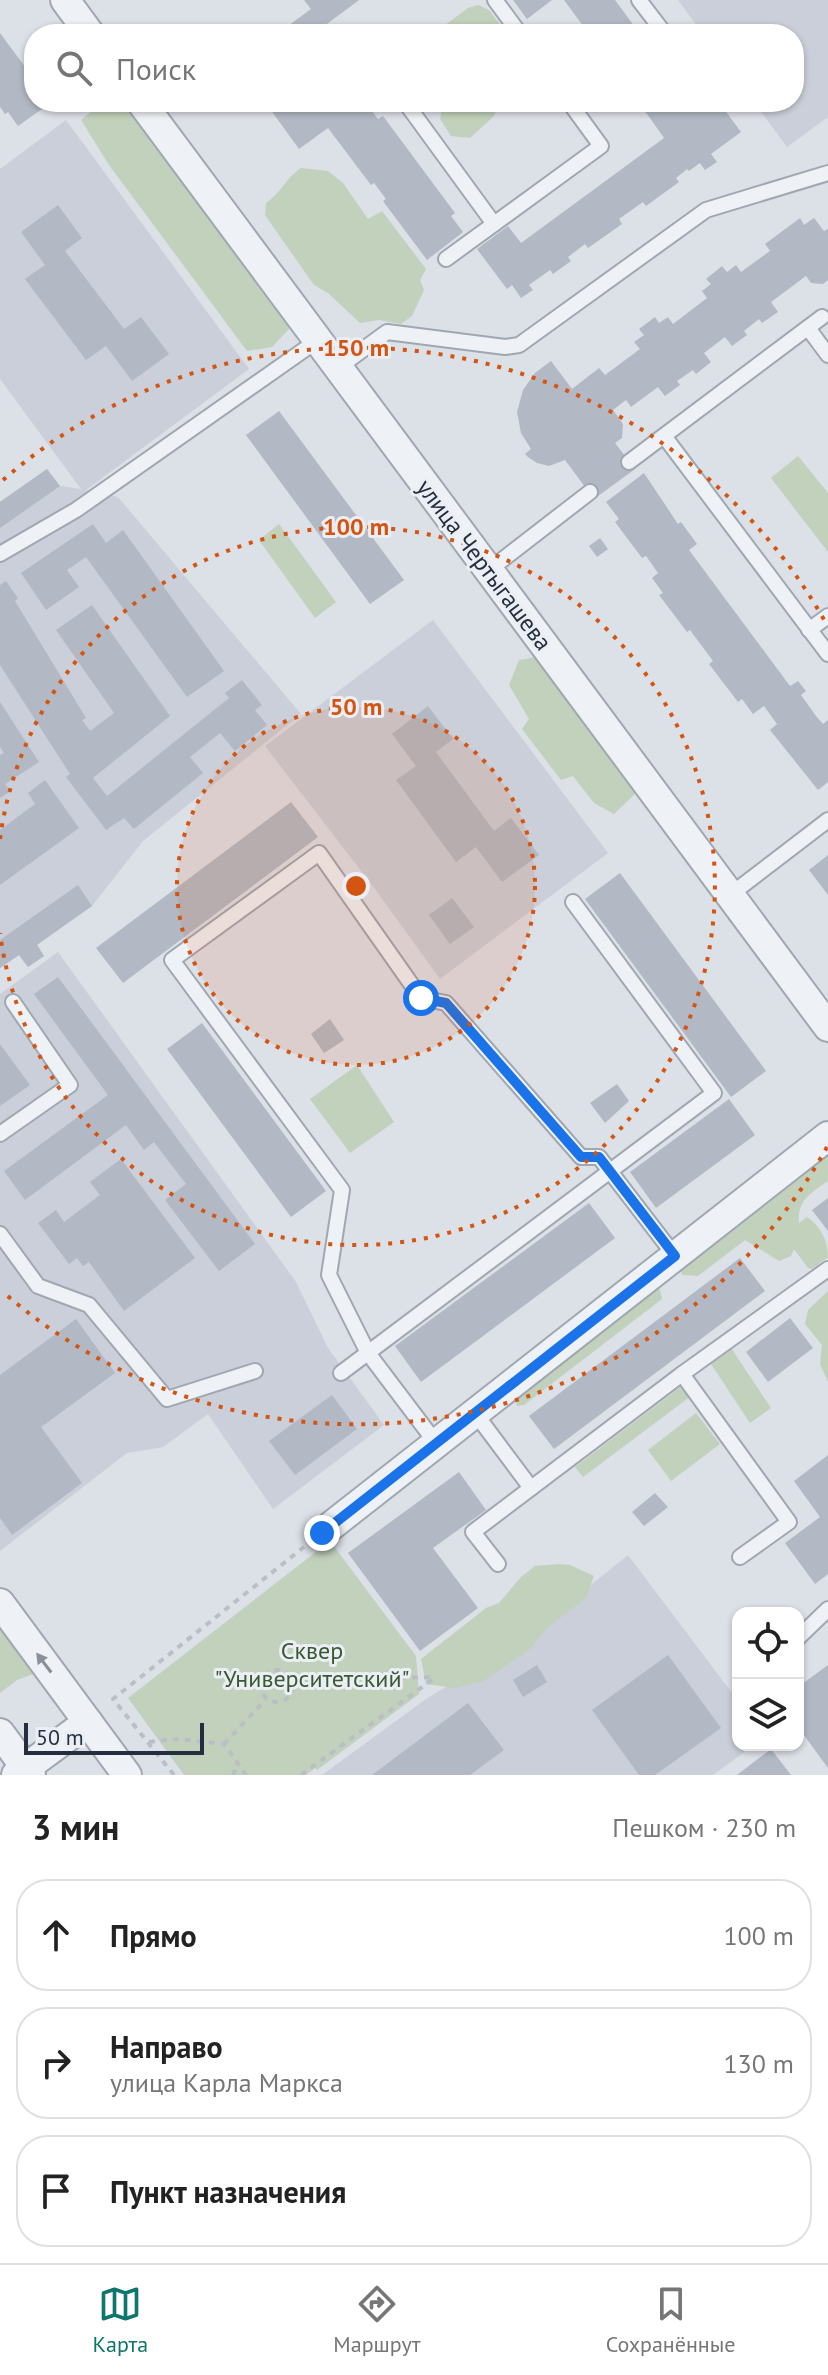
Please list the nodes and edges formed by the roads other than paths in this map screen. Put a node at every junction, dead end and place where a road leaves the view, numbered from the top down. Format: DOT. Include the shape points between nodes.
graph roads {
  1 [pos="65,0"];
  2 [pos="495,0"];
  3 [pos="639,0"];
  4 [pos="83,24"];
  5 [pos="513,24"];
  6 [pos="657,24"];
  7 [pos="148,112"];
  8 [pos="412,112"];
  9 [pos="576,112"];
  10 [pos="828,173"];
  11 [pos="494,224"];
  12 [pos="446,259"];
  13 [pos="822,317"];
  14 [pos="808,328"];
  15 [pos="318,340"];
  16 [pos="828,355"];
  17 [pos="339,367"];
  18 [pos="664,436"];
  19 [pos="629,462"];
  20 [pos="590,492"];
  21 [pos="0,554"];
  22 [pos="489,570"];
  23 [pos="828,616"];
  24 [pos="809,630"];
  25 [pos="828,654"];
  26 [pos="828,820"];
  27 [pos="730,895"];
  28 [pos="573,902"];
  29 [pos="13,1002"];
  30 [pos="828,1027"];
  31 [pos="0,1134"];
  32 [pos="828,1136"];
  33 [pos="610,1171"];
  34 [pos="0,1234"];
  35 [pos="675,1256"];
  36 [pos="828,1269"];
  37 [pos="368,1353"];
  38 [pos="255,1371"];
  39 [pos="341,1373"];
  40 [pos="682,1374"];
  41 [pos="475,1413"];
  42 [pos="436,1443"];
  43 [pos="531,1488"];
  44 [pos="322,1533"];
  45 [pos="740,1557"];
  46 [pos="498,1564"];
  47 [pos="0,1603"];
  48 [pos="828,1609"];
  49 [pos="804,1632"];
  50 [pos="88,1722"];
  51 [pos="0,1733"];
  52 [pos="24,1773"];
  53 [pos="127,1775"];
  1 -- 4 [label="street"];
  2 -- 5 [label="lane"];
  3 -- 6 [label="lane"];
  7 -- 15 [label="street, улица Чертыгашева"];
  8 -- 11 [label="lane"];
  9 -- 11 [label="lane" via="601,146"];
  10 -- 17 [label="lane" via="706,210 519,345 387,332"];
  11 -- 12 [label="lane"];
  13 -- 14 [label="lane"];
  14 -- 16 [label="lane"];
  14 -- 18 [label="lane"];
  15 -- 17 [label="street, улица Чертыгашева"];
  15 -- 21 [label="lane" via="76,510"];
  17 -- 22 [label="street, улица Чертыгашева"];
  18 -- 19 [label="lane"];
  18 -- 24 [label="lane"];
  20 -- 22 [label="lane"];
  22 -- 27 [label="street, улица Чертыгашева"];
  23 -- 24 [label="lane"];
  24 -- 25 [label="lane"];
  26 -- 27 [label="lane"];
  27 -- 30 [label="street, улица Чертыгашева"];
  28 -- 33 [label="lane" via="714,1093"];
  29 -- 31 [label="lane" via="70,1085"];
  32 -- 35 [label="street"];
  33 -- 35 [label="lane"];
  33 -- 37 [label="lane"];
  33 -- 37 [label="lane" via="599,1157 581,1157 446,1003 421,998 319,853 172,960 342,1190 329,1275"];
  34 -- 38 [label="lane" via="38,1286 89,1305 167,1399"];
  35 -- 41 [label="street"];
  36 -- 40 [label="lane"];
  37 -- 39 [label="lane"];
  37 -- 42 [label="lane"];
  40 -- 43 [label="lane"];
  40 -- 45 [label="lane" via="789,1522"];
  41 -- 42 [label="street"];
  41 -- 43 [label="lane"];
  42 -- 44 [label="street"];
  43 -- 46 [label="lane" via="473,1532"];
  50 -- 47 [label="street, one-way"];
  48 -- 49 [label="lane"];
  50 -- 52 [label="street"];
  50 -- 53 [label="street"];
  51 -- 52 [label="street"];
}
